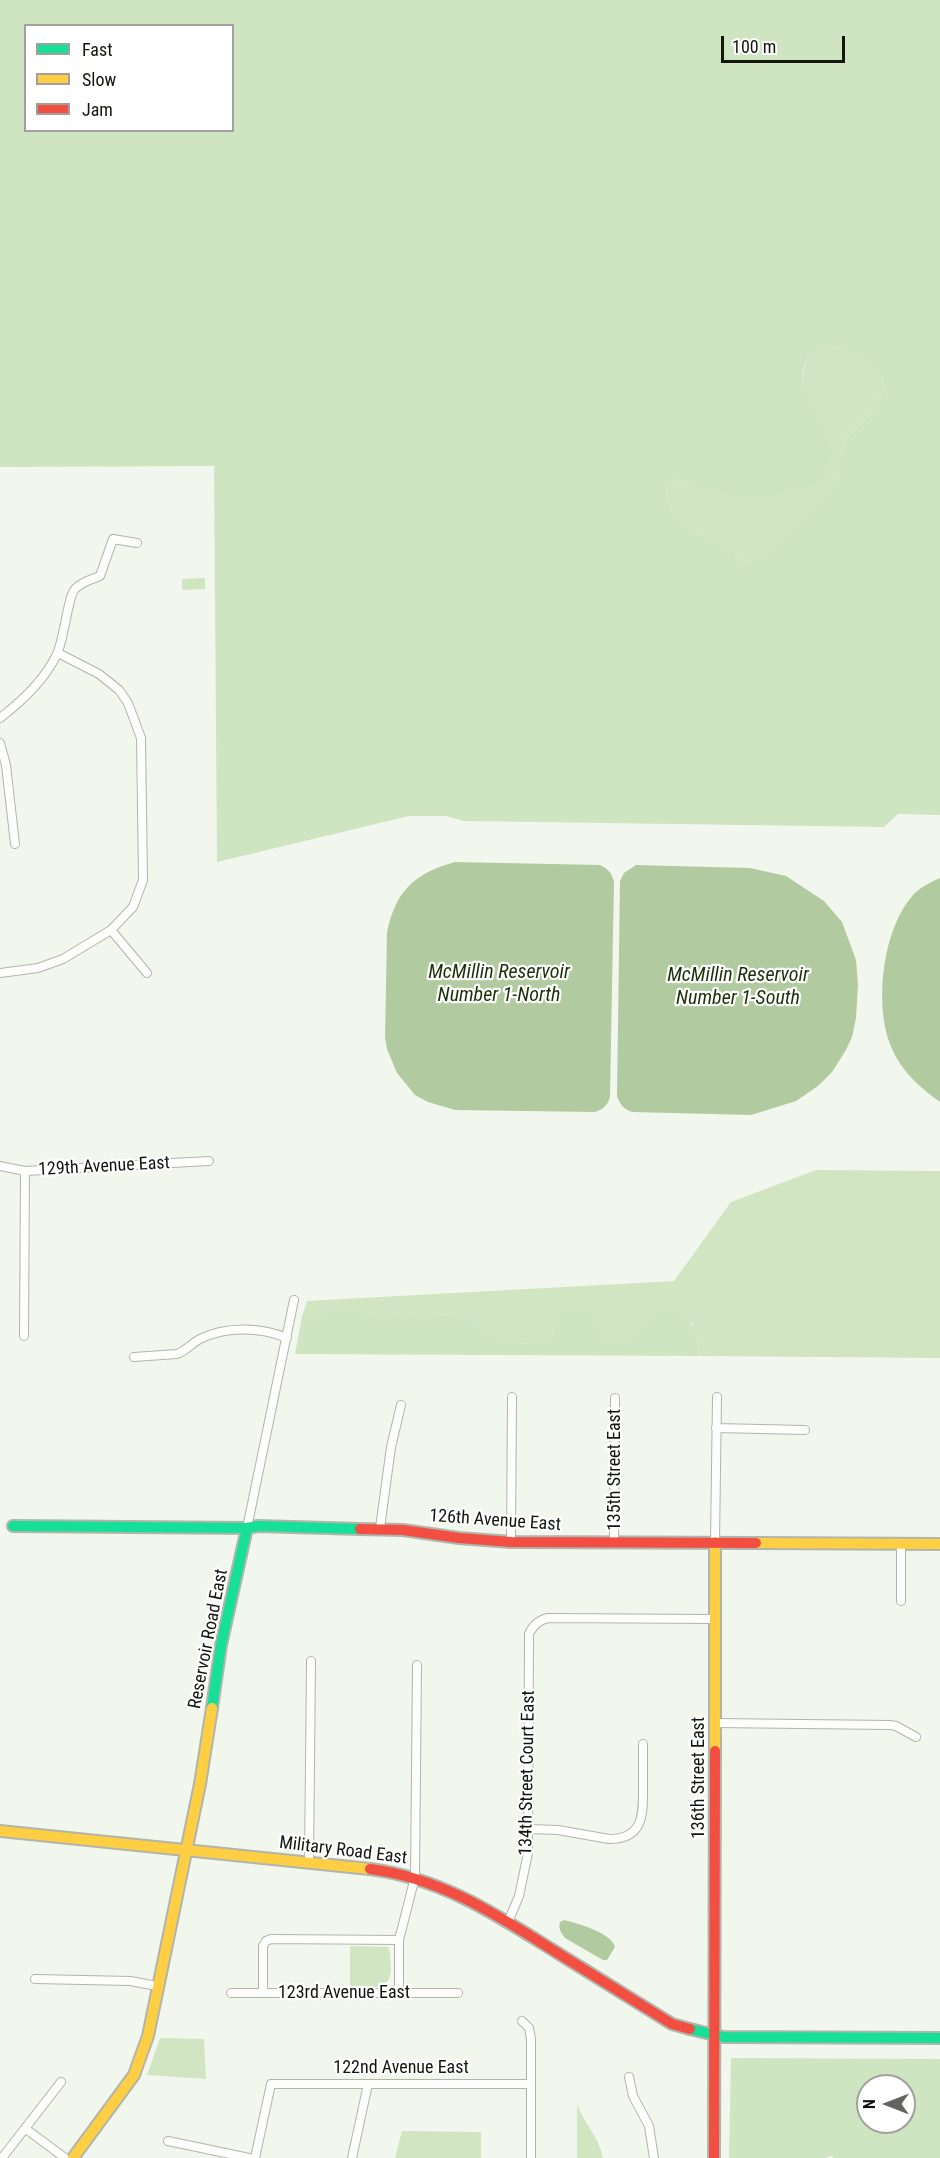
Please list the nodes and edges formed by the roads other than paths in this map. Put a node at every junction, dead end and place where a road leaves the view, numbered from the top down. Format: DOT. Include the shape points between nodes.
graph roads {
  1 [pos="137,543"];
  2 [pos="58,654"];
  3 [pos="0,718"];
  4 [pos="0,743"];
  5 [pos="15,844"];
  6 [pos="111,930"];
  7 [pos="0,973"];
  8 [pos="147,973"];
  9 [pos="209,1161"];
  10 [pos="0,1166"];
  11 [pos="25,1171"];
  12 [pos="294,1300"];
  13 [pos="24,1336"];
  14 [pos="287,1338"];
  15 [pos="134,1357"];
  16 [pos="512,1397"];
  17 [pos="717,1397"];
  18 [pos="615,1398"];
  19 [pos="401,1406"];
  20 [pos="716,1428"];
  21 [pos="805,1430"];
  22 [pos="13,1526"];
  23 [pos="247,1528"];
  24 [pos="380,1528"];
  25 [pos="511,1542"];
  26 [pos="614,1542"];
  27 [pos="715,1542"];
  28 [pos="901,1543"];
  29 [pos="940,1544"];
  30 [pos="901,1601"];
  31 [pos="715,1618"];
  32 [pos="311,1661"];
  33 [pos="417,1665"];
  34 [pos="715,1723"];
  35 [pos="916,1737"];
  36 [pos="643,1744"];
  37 [pos="529,1829"];
  38 [pos="0,1831"];
  39 [pos="187,1851"];
  40 [pos="309,1863"];
  41 [pos="415,1877"];
  42 [pos="508,1922"];
  43 [pos="399,1940"];
  44 [pos="35,1979"];
  45 [pos="157,1986"];
  46 [pos="263,1993"];
  47 [pos="399,1993"];
  48 [pos="458,1993"];
  49 [pos="231,1994"];
  50 [pos="522,2021"];
  51 [pos="714,2036"];
  52 [pos="940,2038"];
  53 [pos="629,2077"];
  54 [pos="61,2082"];
  55 [pos="368,2084"];
  56 [pos="531,2084"];
  57 [pos="26,2129"];
  58 [pos="168,2141"];
  59 [pos="2,2156"];
  60 [pos="65,2158"];
  61 [pos="73,2158"];
  62 [pos="249,2158"];
  63 [pos="255,2158"];
  64 [pos="352,2158"];
  65 [pos="531,2158"];
  66 [pos="654,2158"];
  67 [pos="714,2158"];
  1 -- 2 [label="street" via="113,539 100,576 74,589"];
  2 -- 3 [label="street" via="20,701"];
  2 -- 6 [label="street" via="99,674 119,690 141,738 143,880 134,907"];
  4 -- 5 [label="street"];
  6 -- 7 [label="street" via="63,959 38,968"];
  6 -- 8 [label="street"];
  9 -- 11 [label="street, 129th Avenue East"];
  10 -- 11 [label="street, 129th Avenue East"];
  11 -- 13 [label="street"];
  12 -- 14 [label="street, Reservoir Road East"];
  14 -- 15 [label="street" via="258,1330 224,1331 202,1338 177,1354"];
  14 -- 23 [label="street, Reservoir Road East"];
  16 -- 25 [label="street"];
  17 -- 20 [label="street, 136th Street East"];
  18 -- 26 [label="street, 135th Street East"];
  19 -- 24 [label="street" via="390,1446"];
  20 -- 21 [label="street"];
  20 -- 27 [label="street, 136th Street East"];
  22 -- 23 [label="street, 126th Avenue East"];
  23 -- 24 [label="street, 126th Avenue East"];
  23 -- 39 [label="street, Reservoir Road East" via="219,1655"];
  24 -- 25 [label="street, 126th Avenue East"];
  25 -- 26 [label="street, 126th Avenue East"];
  26 -- 27 [label="street, 126th Avenue East"];
  27 -- 28 [label="street, 126th Avenue East"];
  27 -- 31 [label="street, 136th Street East"];
  28 -- 29 [label="street, 126th Avenue East"];
  28 -- 30 [label="street"];
  31 -- 34 [label="street, 136th Street East"];
  31 -- 37 [label="street, 134th Street Court East" via="548,1618 536,1623 529,1634"];
  32 -- 40 [label="street"];
  33 -- 41 [label="street"];
  34 -- 35 [label="street" via="890,1725"];
  34 -- 51 [label="street, 136th Street East"];
  36 -- 37 [label="street" via="643,1815 629,1835 617,1839"];
  37 -- 42 [label="street, 134th Street Court East" via="525,1876"];
  38 -- 39 [label="street, Military Road East"];
  39 -- 40 [label="street, Military Road East"];
  39 -- 45 [label="street, Reservoir Road East"];
  40 -- 41 [label="street, Military Road East"];
  41 -- 42 [label="street, Military Road East"];
  41 -- 43 [label="street"];
  42 -- 51 [label="street, Military Road East" via="672,2024"];
  43 -- 46 [label="street" via="271,1939 263,1946"];
  43 -- 47 [label="street"];
  44 -- 45 [label="street" via="120,1980"];
  45 -- 61 [label="street, Reservoir Road East" via="148,2036 134,2075"];
  46 -- 47 [label="street, 123rd Avenue East"];
  46 -- 49 [label="street, 123rd Avenue East"];
  47 -- 48 [label="street, 123rd Avenue East"];
  50 -- 56 [label="street" via="531,2038"];
  51 -- 52 [label="street"];
  51 -- 67 [label="street, 136th Street East"];
  53 -- 66 [label="street" via="633,2096 649,2126"];
  54 -- 57 [label="street"];
  55 -- 56 [label="street, 122nd Avenue East"];
  55 -- 63 [label="street, 122nd Avenue East" via="271,2084"];
  55 -- 64 [label="street"];
  56 -- 65 [label="street"];
  57 -- 59 [label="street"];
  57 -- 60 [label="street"];
  58 -- 62 [label="street"];
}
